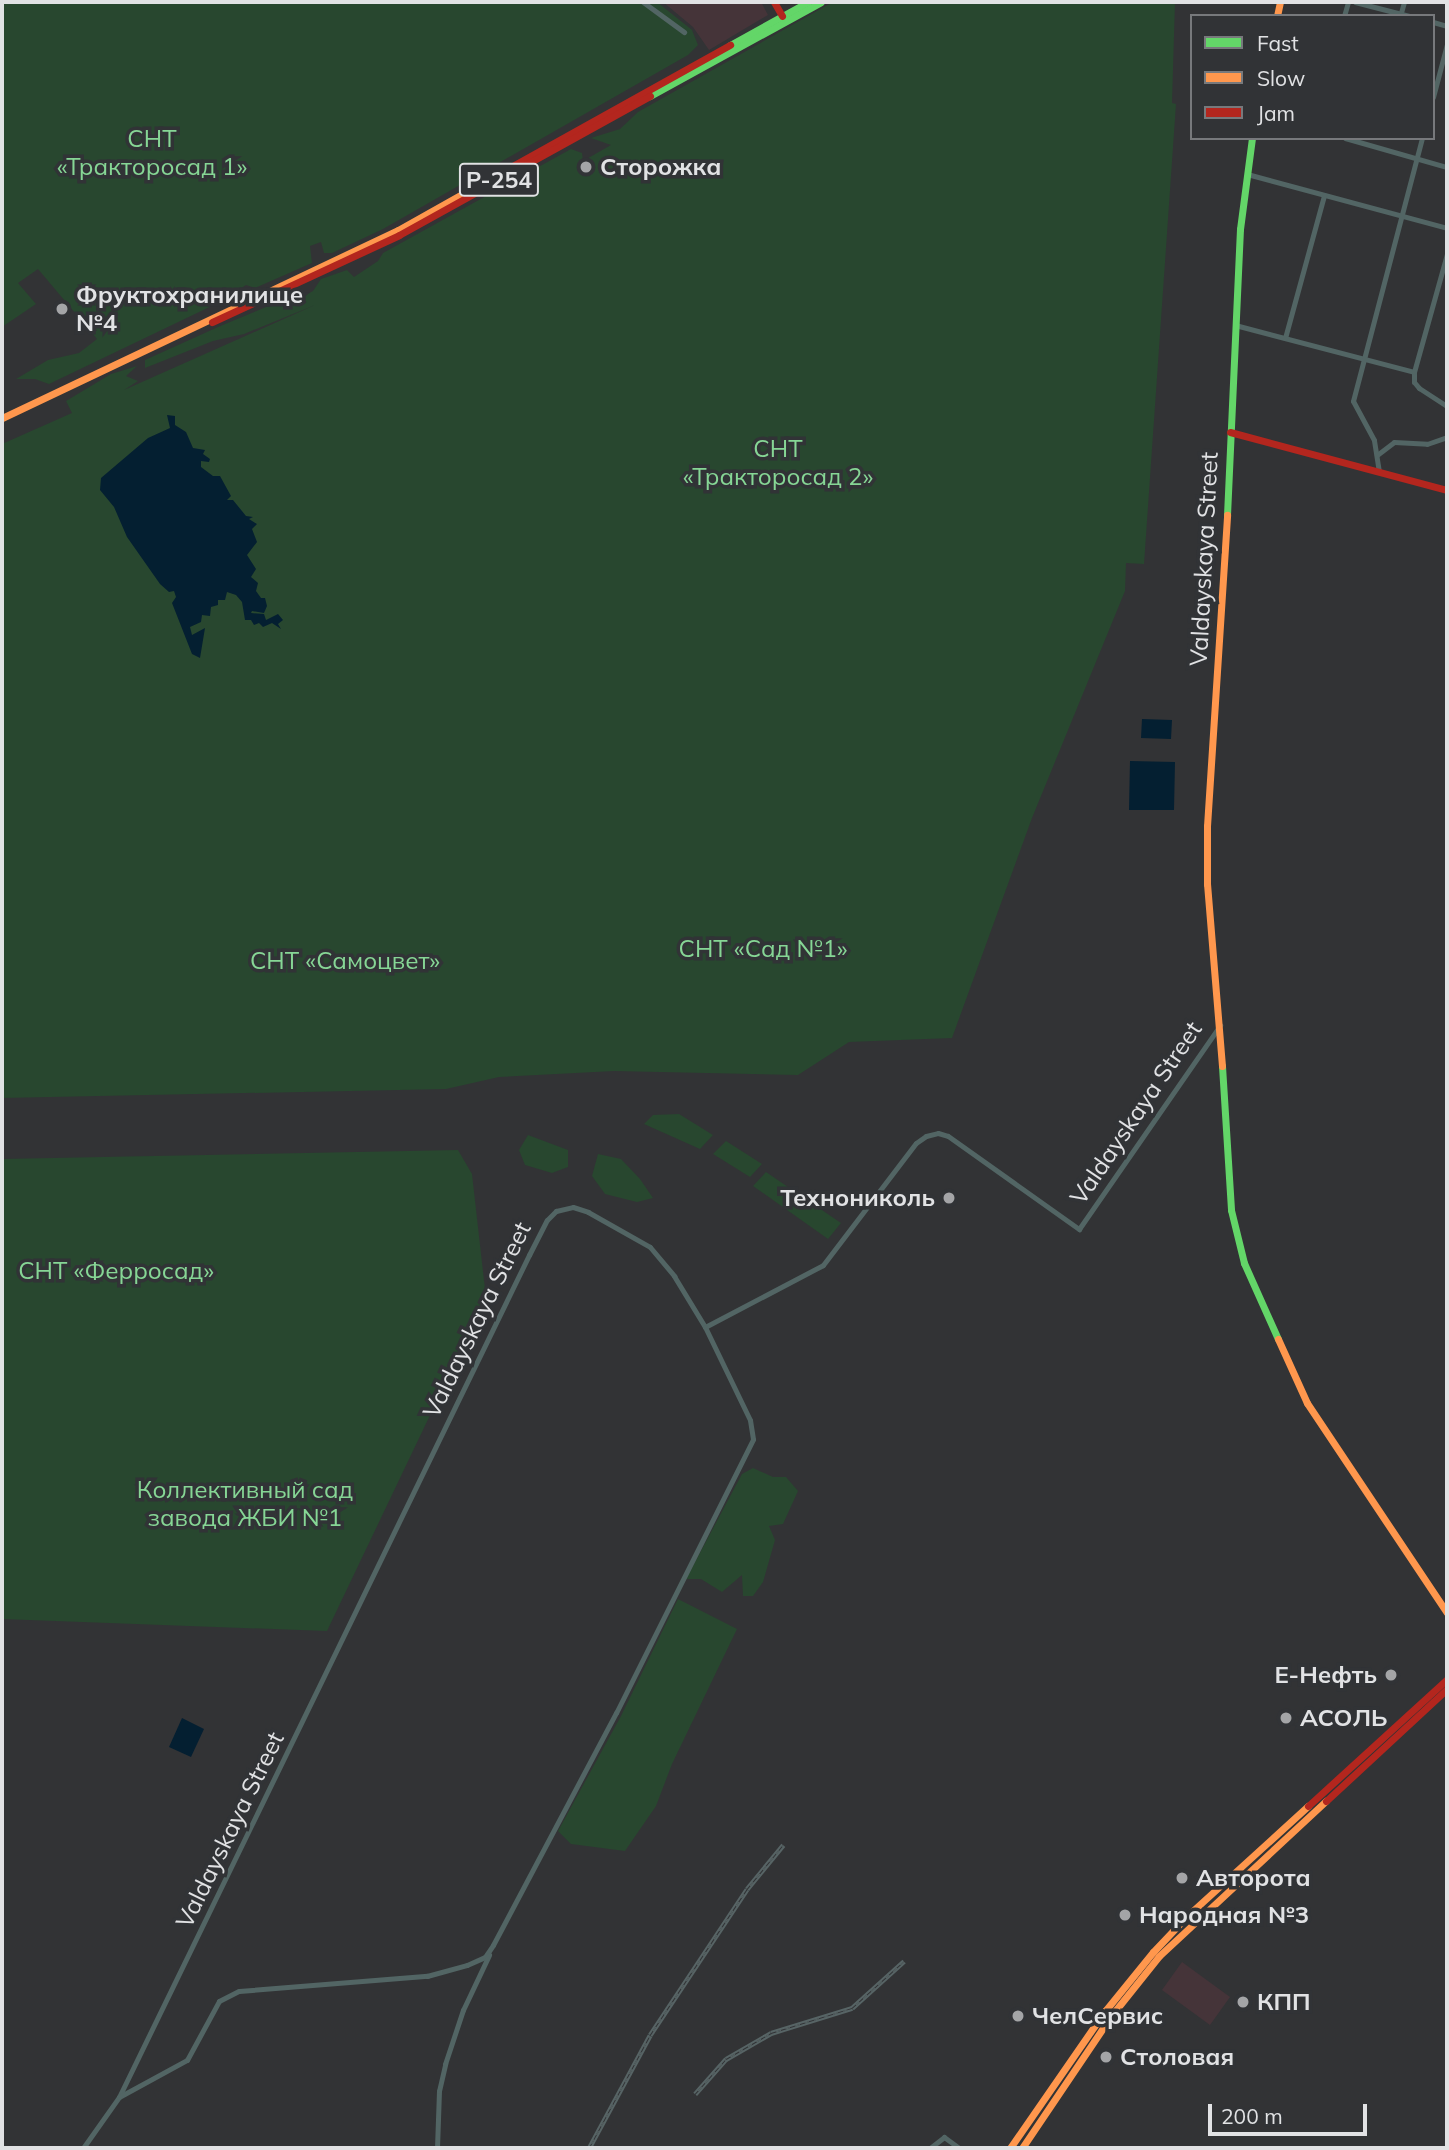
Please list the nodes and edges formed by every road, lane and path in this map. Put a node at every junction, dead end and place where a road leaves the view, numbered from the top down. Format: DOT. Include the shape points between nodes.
graph roads {
  1 [pos="643,2"];
  2 [pos="774,2"];
  3 [pos="808,2"];
  4 [pos="821,2"];
  5 [pos="1355,2"];
  6 [pos="1397,14"];
  7 [pos="784,19"];
  8 [pos="684,32"];
  9 [pos="1447,44"];
  10 [pos="1435,89"];
  11 [pos="1252,140"];
  12 [pos="1421,140"];
  13 [pos="1367,141"];
  14 [pos="1417,157"];
  15 [pos="1447,167"];
  16 [pos="1247,174"];
  17 [pos="1324,195"];
  18 [pos="1402,216"];
  19 [pos="1447,228"];
  20 [pos="1447,254"];
  21 [pos="1235,325"];
  22 [pos="1285,338"];
  23 [pos="1364,359"];
  24 [pos="1414,372"];
  25 [pos="1447,406"];
  26 [pos="2,418"];
  27 [pos="1230,432"];
  28 [pos="1447,437"];
  29 [pos="1377,455"];
  30 [pos="1379,472"];
  31 [pos="1447,490"];
  32 [pos="1220,1024"];
  33 [pos="705,1327"];
  34 [pos="1447,1613"];
  35 [pos="1447,1679"];
  36 [pos="1447,1689"];
  37 [pos="494,1945"];
  38 [pos="119,2097"];
  39 [pos="83,2148"];
  40 [pos="437,2148"];
  41 [pos="930,2148"];
  42 [pos="959,2148"];
  43 [pos="1010,2148"];
  44 [pos="1022,2148"];
  1 -- 8 [label="street"];
  2 -- 7 [label="main road"];
  3 -- 7 [label="main road"];
  4 -- 7 [label="main road"];
  5 -- 6 [label="street"];
  7 -- 26 [label="main road, Р-254" via="399,236"];
  9 -- 10 [label="street"];
  11 -- 16 [label="main road, Valdayskaya Street"];
  12 -- 14 [label="street"];
  13 -- 14 [label="street"];
  14 -- 15 [label="street"];
  14 -- 18 [label="street"];
  16 -- 17 [label="street"];
  16 -- 21 [label="main road, Valdayskaya Street"];
  17 -- 18 [label="street"];
  17 -- 22 [label="street"];
  18 -- 19 [label="street"];
  18 -- 23 [label="street"];
  20 -- 24 [label="street"];
  21 -- 22 [label="street"];
  21 -- 27 [label="main road, Valdayskaya Street"];
  22 -- 23 [label="street"];
  23 -- 24 [label="street"];
  23 -- 29 [label="street" via="1354,409 1369,428"];
  24 -- 25 [label="street" via="1419,388"];
  27 -- 30 [label="main road"];
  27 -- 32 [label="main road, Valdayskaya Street" via="1225,581 1207,826 1207,884"];
  28 -- 29 [label="street" via="1427,444 1394,442"];
  29 -- 30 [label="street"];
  30 -- 31 [label="main road"];
  32 -- 33 [label="street, Valdayskaya Street" via="1080,1229 948,1136 926,1136 823,1265"];
  32 -- 34 [label="main road, Valdayskaya Street" via="1231,1210 1244,1263 1307,1403"];
  33 -- 37 [label="street" via="750,1420 752,1439"];
  33 -- 38 [label="street, Valdayskaya Street" via="660,1257 632,1234 573,1207 556,1211 547,1220"];
  35 -- 43 [label="main road" via="1153,1952 1105,2011"];
  36 -- 44 [label="main road" via="1159,1956 1111,2016"];
  37 -- 38 [label="street" via="485,1957 427,1976 239,1991 219,2001 187,2060"];
  37 -- 40 [label="street" via="448,2054 439,2091"];
  38 -- 39 [label="street"];
  41 -- 42 [label="street" via="944,2137"];
}
